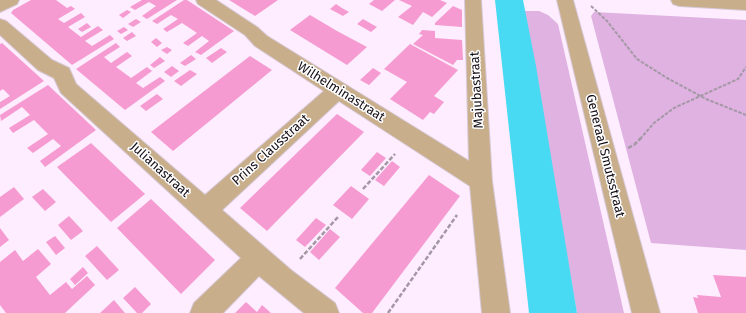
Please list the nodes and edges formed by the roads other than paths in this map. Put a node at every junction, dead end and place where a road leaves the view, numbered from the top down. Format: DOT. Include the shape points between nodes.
graph roads {
  1 [pos="11,0"];
  2 [pos="204,0"];
  3 [pos="473,0"];
  4 [pos="565,0"];
  5 [pos="679,0"];
  6 [pos="746,4"];
  7 [pos="0,6"];
  8 [pos="0,25"];
  9 [pos="338,90"];
  10 [pos="481,181"];
  11 [pos="205,211"];
  12 [pos="259,258"];
  13 [pos="204,313"];
  14 [pos="325,313"];
  15 [pos="496,313"];
  16 [pos="646,313"];
  1 -- 7 [label="street"];
  2 -- 9 [label="street, Wilhelminastraat" via="251,31 261,41"];
  3 -- 10 [label="street, Majubastraat"];
  4 -- 16 [label="street, Generaal Smutsstraat"];
  5 -- 6 [label="street"];
  8 -- 11 [label="street, Julianastraat" via="45,65 62,73 68,88"];
  9 -- 10 [label="street, Wilhelminastraat"];
  9 -- 11 [label="street, Prins Clausstraat"];
  10 -- 15 [label="street, Majubastraat"];
  11 -- 12 [label="street, Julianastraat"];
  12 -- 13 [label="street"];
  12 -- 14 [label="street, Julianastraat"];
}
